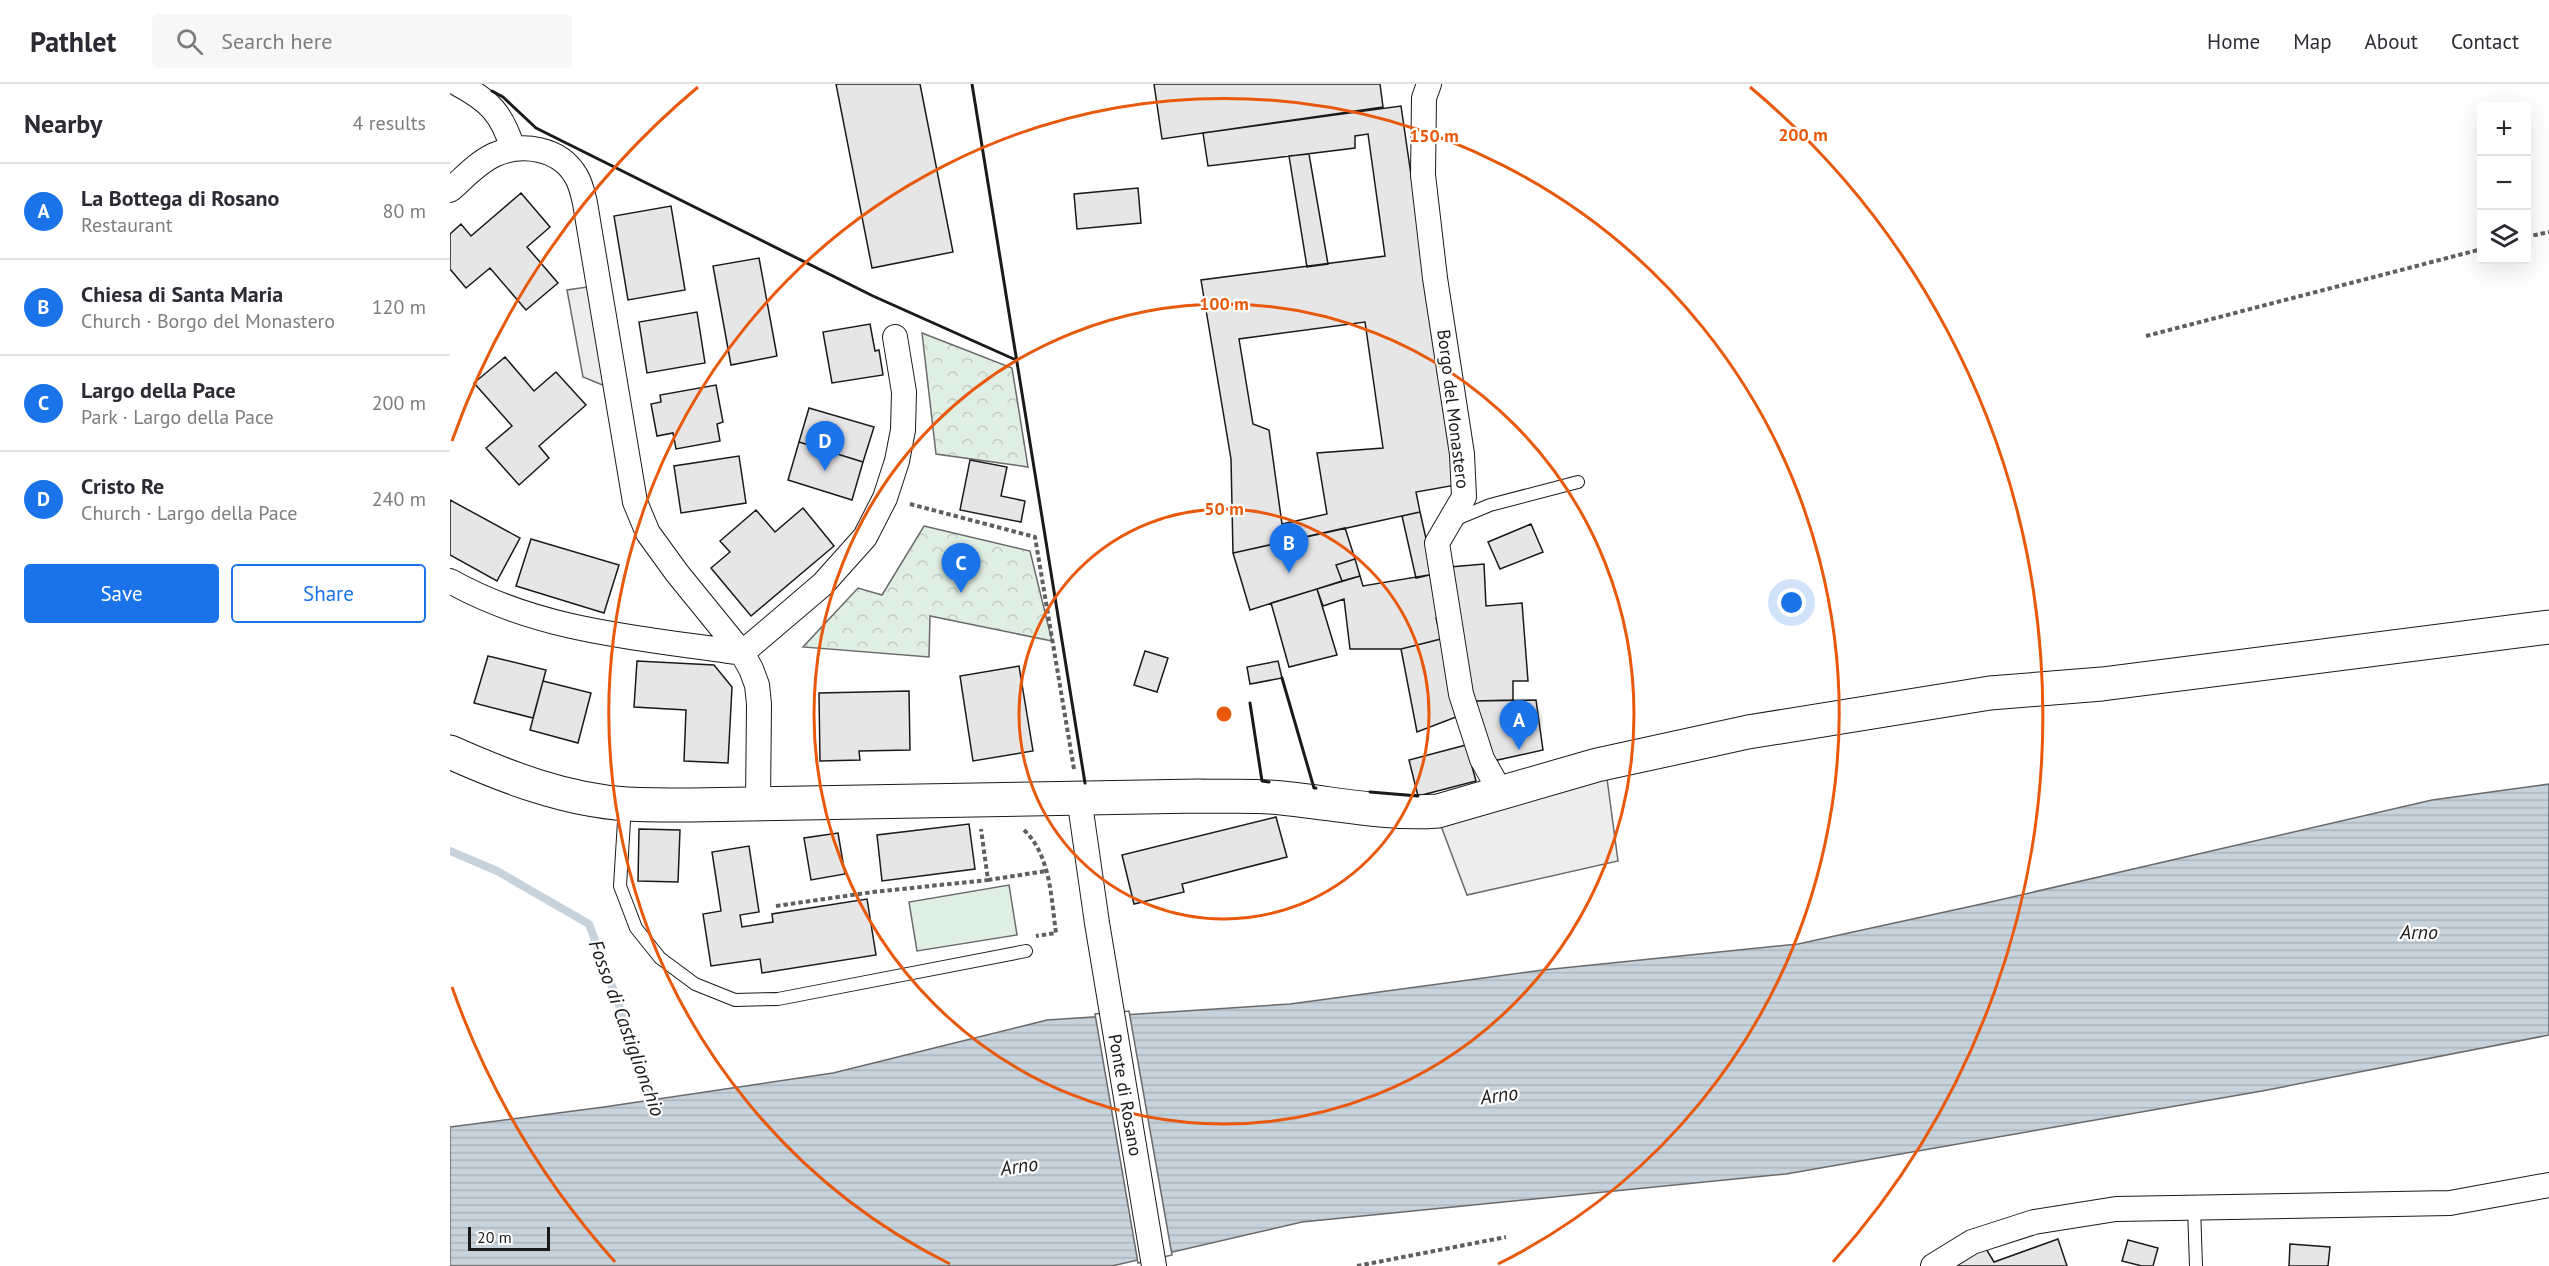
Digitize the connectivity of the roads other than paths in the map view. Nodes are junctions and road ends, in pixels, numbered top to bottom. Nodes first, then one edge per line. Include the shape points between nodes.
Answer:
1 (458, 84) edge
2 (1429, 84) edge
3 (513, 149) junction
4 (450, 190) edge
5 (895, 337) dead end
6 (1578, 482) dead end
7 (1450, 522) junction
8 (450, 581) edge
9 (2549, 627) edge
10 (742, 653) junction
11 (450, 752) edge
12 (1500, 791) junction
13 (1079, 797) junction
14 (758, 803) junction
15 (625, 804) junction
16 (1026, 951) dead end
17 (2549, 1185) edge
18 (2194, 1207) junction
19 (1154, 1266) edge
20 (1933, 1266) edge
21 (2196, 1266) edge

1 - 3 street via 491,106 507,130
2 - 7 street, Borgo del Monastero via 1424,98 1423,175 1464,486 1464,497
3 - 4 street via 485,161
3 - 10 street via 533,148 552,154 576,175 585,203 635,502 654,541
5 - 10 street via 904,392 903,430 885,498 865,537 830,576
6 - 7 lane via 1490,505
7 - 12 street, Borgo del Monastero via 1437,543 1456,672 1482,759
8 - 10 street via 482,599 591,632
9 - 12 main road via 2102,684 1966,697 1748,732
10 - 14 street via 757,685
11 - 15 main road via 497,773 565,795
12 - 13 main road via 1424,812 1279,797
13 - 14 main road
13 - 19 street, Ponte di Rosano
14 - 15 main road
15 - 16 lane via 620,886 636,928 660,958 695,984 735,1000 778,999
17 - 18 street via 2450,1203
18 - 20 street via 2116,1209 2034,1222 1972,1242
18 - 21 lane

